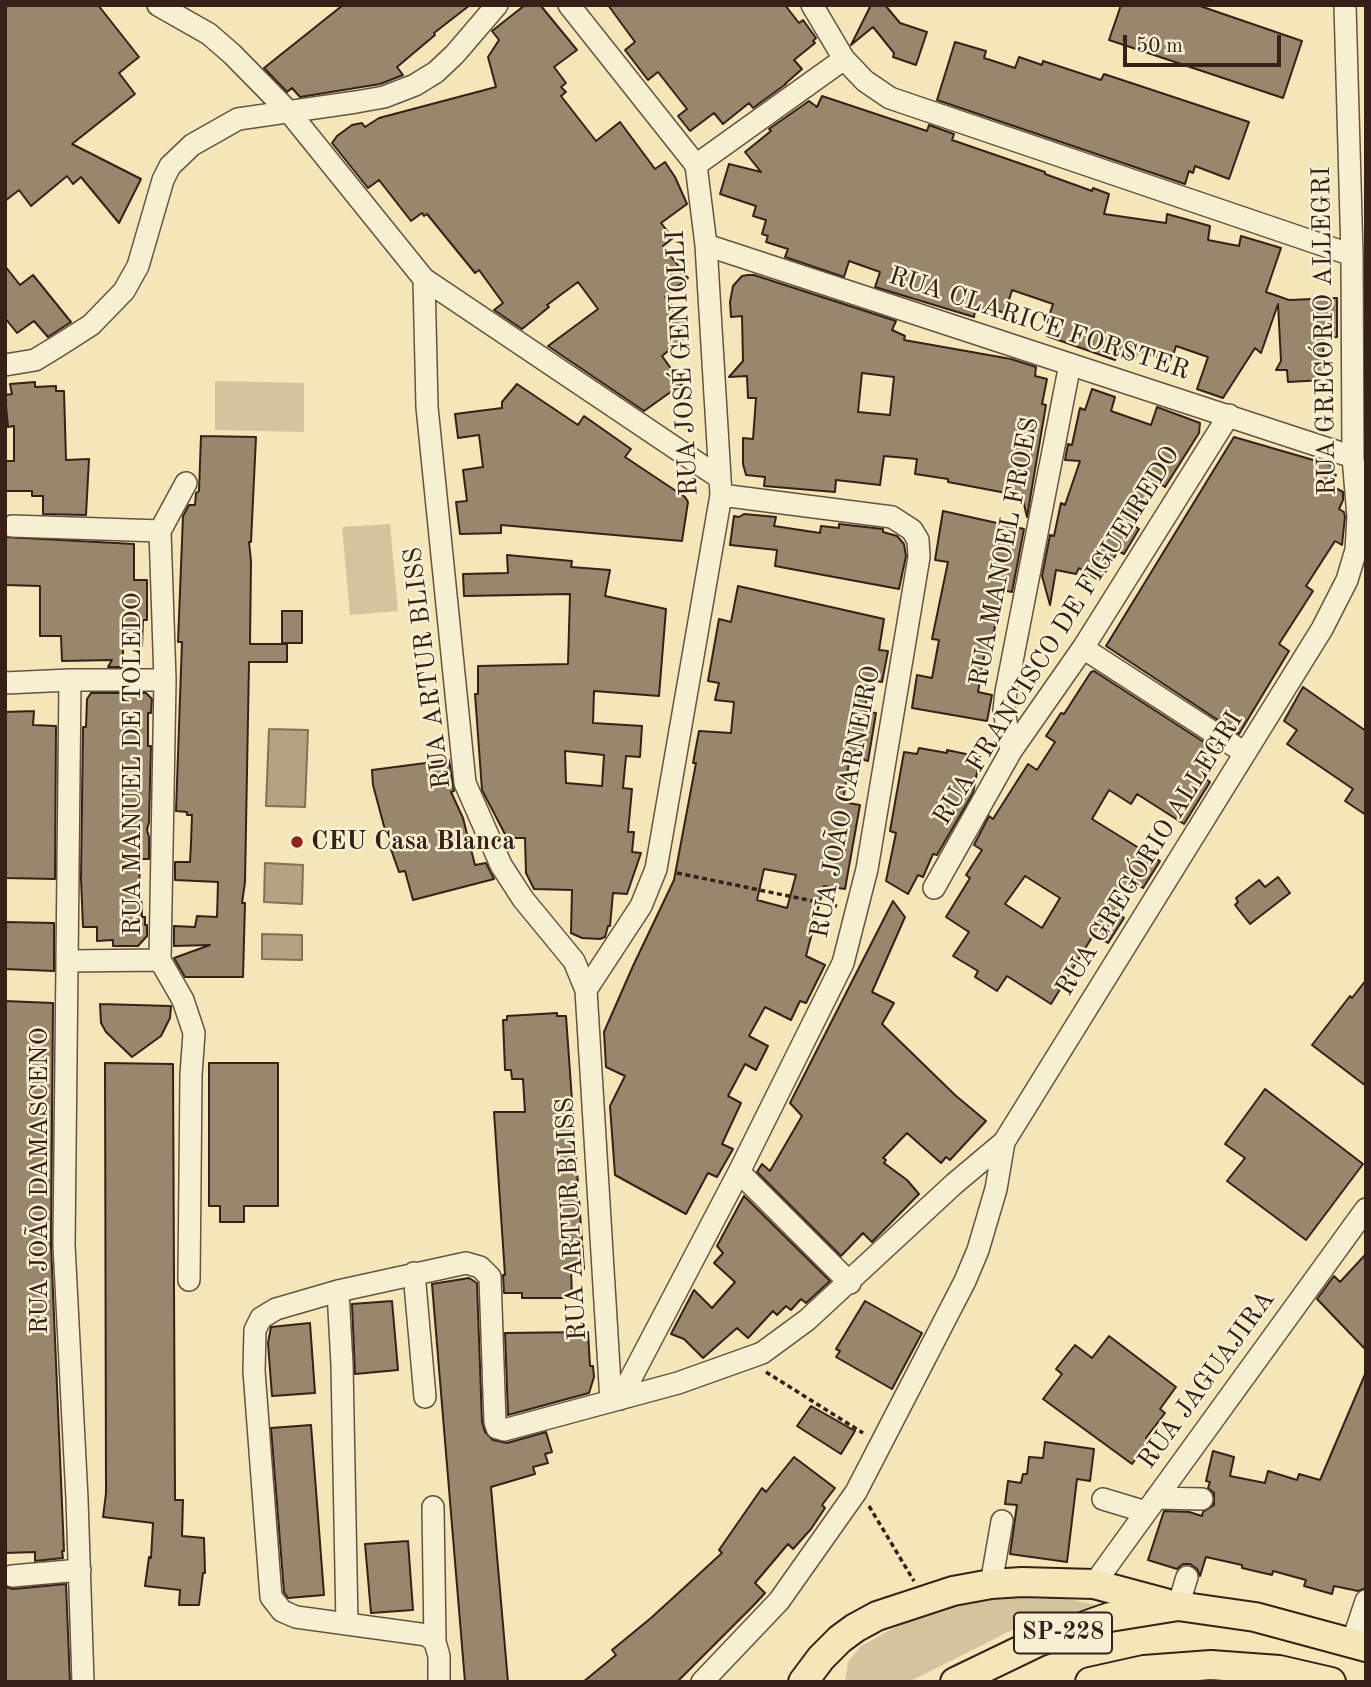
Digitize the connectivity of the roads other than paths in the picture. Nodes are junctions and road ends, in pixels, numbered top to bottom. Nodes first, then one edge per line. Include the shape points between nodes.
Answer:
1 (158, 5) edge
2 (497, 5) edge
3 (569, 5) edge
4 (812, 5) edge
5 (1345, 5) edge
6 (844, 59) junction
7 (1357, 106) edge
8 (290, 113) junction
9 (1357, 137) edge
10 (696, 165) junction
11 (706, 245) junction
12 (1352, 255) junction
13 (424, 279) junction
14 (1070, 363) junction
15 (5, 365) edge
16 (1229, 415) junction
17 (1353, 457) junction
18 (186, 483) dead end
19 (721, 486) junction
20 (1361, 513) edge
21 (12, 526) dead end
22 (160, 531) junction
23 (1083, 648) junction
24 (70, 680) junction
25 (165, 680) junction
26 (5, 683) edge
27 (1012, 751) junction
28 (1245, 753) junction
29 (934, 888) dead end
30 (160, 960) junction
31 (68, 961) junction
32 (586, 990) junction
33 (1004, 1142) junction
34 (739, 1172) junction
35 (1366, 1209) edge
36 (414, 1273) junction
37 (189, 1280) dead end
38 (850, 1283) junction
39 (338, 1291) junction
40 (425, 1397) dead end
41 (616, 1400) junction
42 (1103, 1499) dead end
43 (1202, 1499) dead end
44 (1151, 1505) junction
45 (433, 1507) dead end
46 (1002, 1521) dead end
47 (80, 1570) junction
48 (12, 1576) dead end
49 (1187, 1577) dead end
50 (991, 1584) junction
51 (1094, 1584) junction
52 (1366, 1601) edge
53 (1178, 1606) junction
54 (346, 1624) junction
55 (435, 1642) junction
56 (1359, 1645) edge
57 (822, 1670) edge
58 (1214, 1673) edge
59 (1122, 1678) edge
60 (1319, 1681) edge
61 (83, 1682) edge
62 (439, 1682) edge
63 (702, 1682) edge
64 (803, 1682) edge
65 (955, 1682) edge
66 (1090, 1682) edge

1 - 8 street via 209,34
2 - 8 street via 455,54 415,85 384,97
3 - 10 street
4 - 6 street
5 - 7 street, RUA GREGÓRIO ALLEGRI
6 - 10 street
6 - 12 street via 890,98
7 - 9 street, RUA GREGÓRIO ALLEGRI
8 - 13 street
8 - 15 street via 238,119 192,145 170,166 163,180 138,266 124,291 91,325 58,346 35,360
9 - 12 street, RUA GREGÓRIO ALLEGRI
10 - 11 street, RUA JOSÉ GENIOLLI
11 - 14 street, RUA CLARICE FORSTER
11 - 19 street, RUA JOSÉ GENIOLLI
12 - 17 street, RUA GREGÓRIO ALLEGRI
13 - 19 street
13 - 32 street, RUA ARTUR BLISS via 427,407 465,783 501,865 575,961
14 - 16 street, RUA CLARICE FORSTER
14 - 27 street, RUA MANOEL FROES via 1006,692 1004,710
16 - 17 street, RUA CLARICE FORSTER
16 - 23 street, RUA FRANCISCO DE FIGUEIREDO
17 - 20 street, RUA GREGÓRIO ALLEGRI
18 - 22 street
19 - 32 street, RUA JOSÉ GENIOLLI via 656,869 641,906
19 - 34 street, RUA JOÃO CARNEIRO via 892,517 912,530 918,540 917,570 867,869 843,963
20 - 28 street, RUA GREGÓRIO ALLEGRI via 1347,580
21 - 22 street
22 - 25 street, RUA MANUEL DE TOLEDO
23 - 27 street, RUA FRANCISCO DE FIGUEIREDO
23 - 28 street
24 - 25 street
24 - 26 street
24 - 31 street, RUA JOÃO DAMASCENO
25 - 30 street, RUA MANUEL DE TOLEDO
27 - 29 street, RUA FRANCISCO DE FIGUEIREDO
28 - 33 street, RUA GREGÓRIO ALLEGRI
30 - 31 street, RUA MANUEL DE TOLEDO
30 - 37 street via 188,1009 194,1032
31 - 47 street, RUA JOÃO DAMASCENO via 64,1245
32 - 41 street, RUA ARTUR BLISS
33 - 38 street, RUA GREGÓRIO ALLEGRI
33 - 63 street via 996,1189 965,1282 856,1492 779,1601
34 - 38 street
34 - 41 street, RUA JOÃO CARNEIRO
35 - 44 street, RUA JAGUAJIRA
36 - 39 street
36 - 40 street
36 - 41 street, RUA GREGÓRIO ALLEGRI via 466,1263 480,1266 490,1277 497,1428 504,1430
38 - 41 street, RUA GREGÓRIO ALLEGRI via 762,1353
39 - 54 street
39 - 54 street via 276,1309 261,1318 255,1329 254,1371 271,1597 282,1611
42 - 44 street
43 - 44 street
44 - 51 street, RUA JAGUAJIRA
45 - 55 street
46 - 50 street
47 - 48 street
47 - 61 street, RUA JOÃO DAMASCENO
49 - 53 street
50 - 51 main road
50 - 57 main road via 877,1616 840,1639
51 - 53 main road
52 - 56 street
53 - 56 main road, SP-228 via 1255,1617
53 - 65 main road, SP-228 via 1110,1616 1038,1642
54 - 55 street via 427,1635
55 - 62 street
57 - 64 main road
58 - 59 main road, SP-228 via 1144,1670
58 - 60 main road, SP-228 via 1279,1670
59 - 66 main road, SP-228

